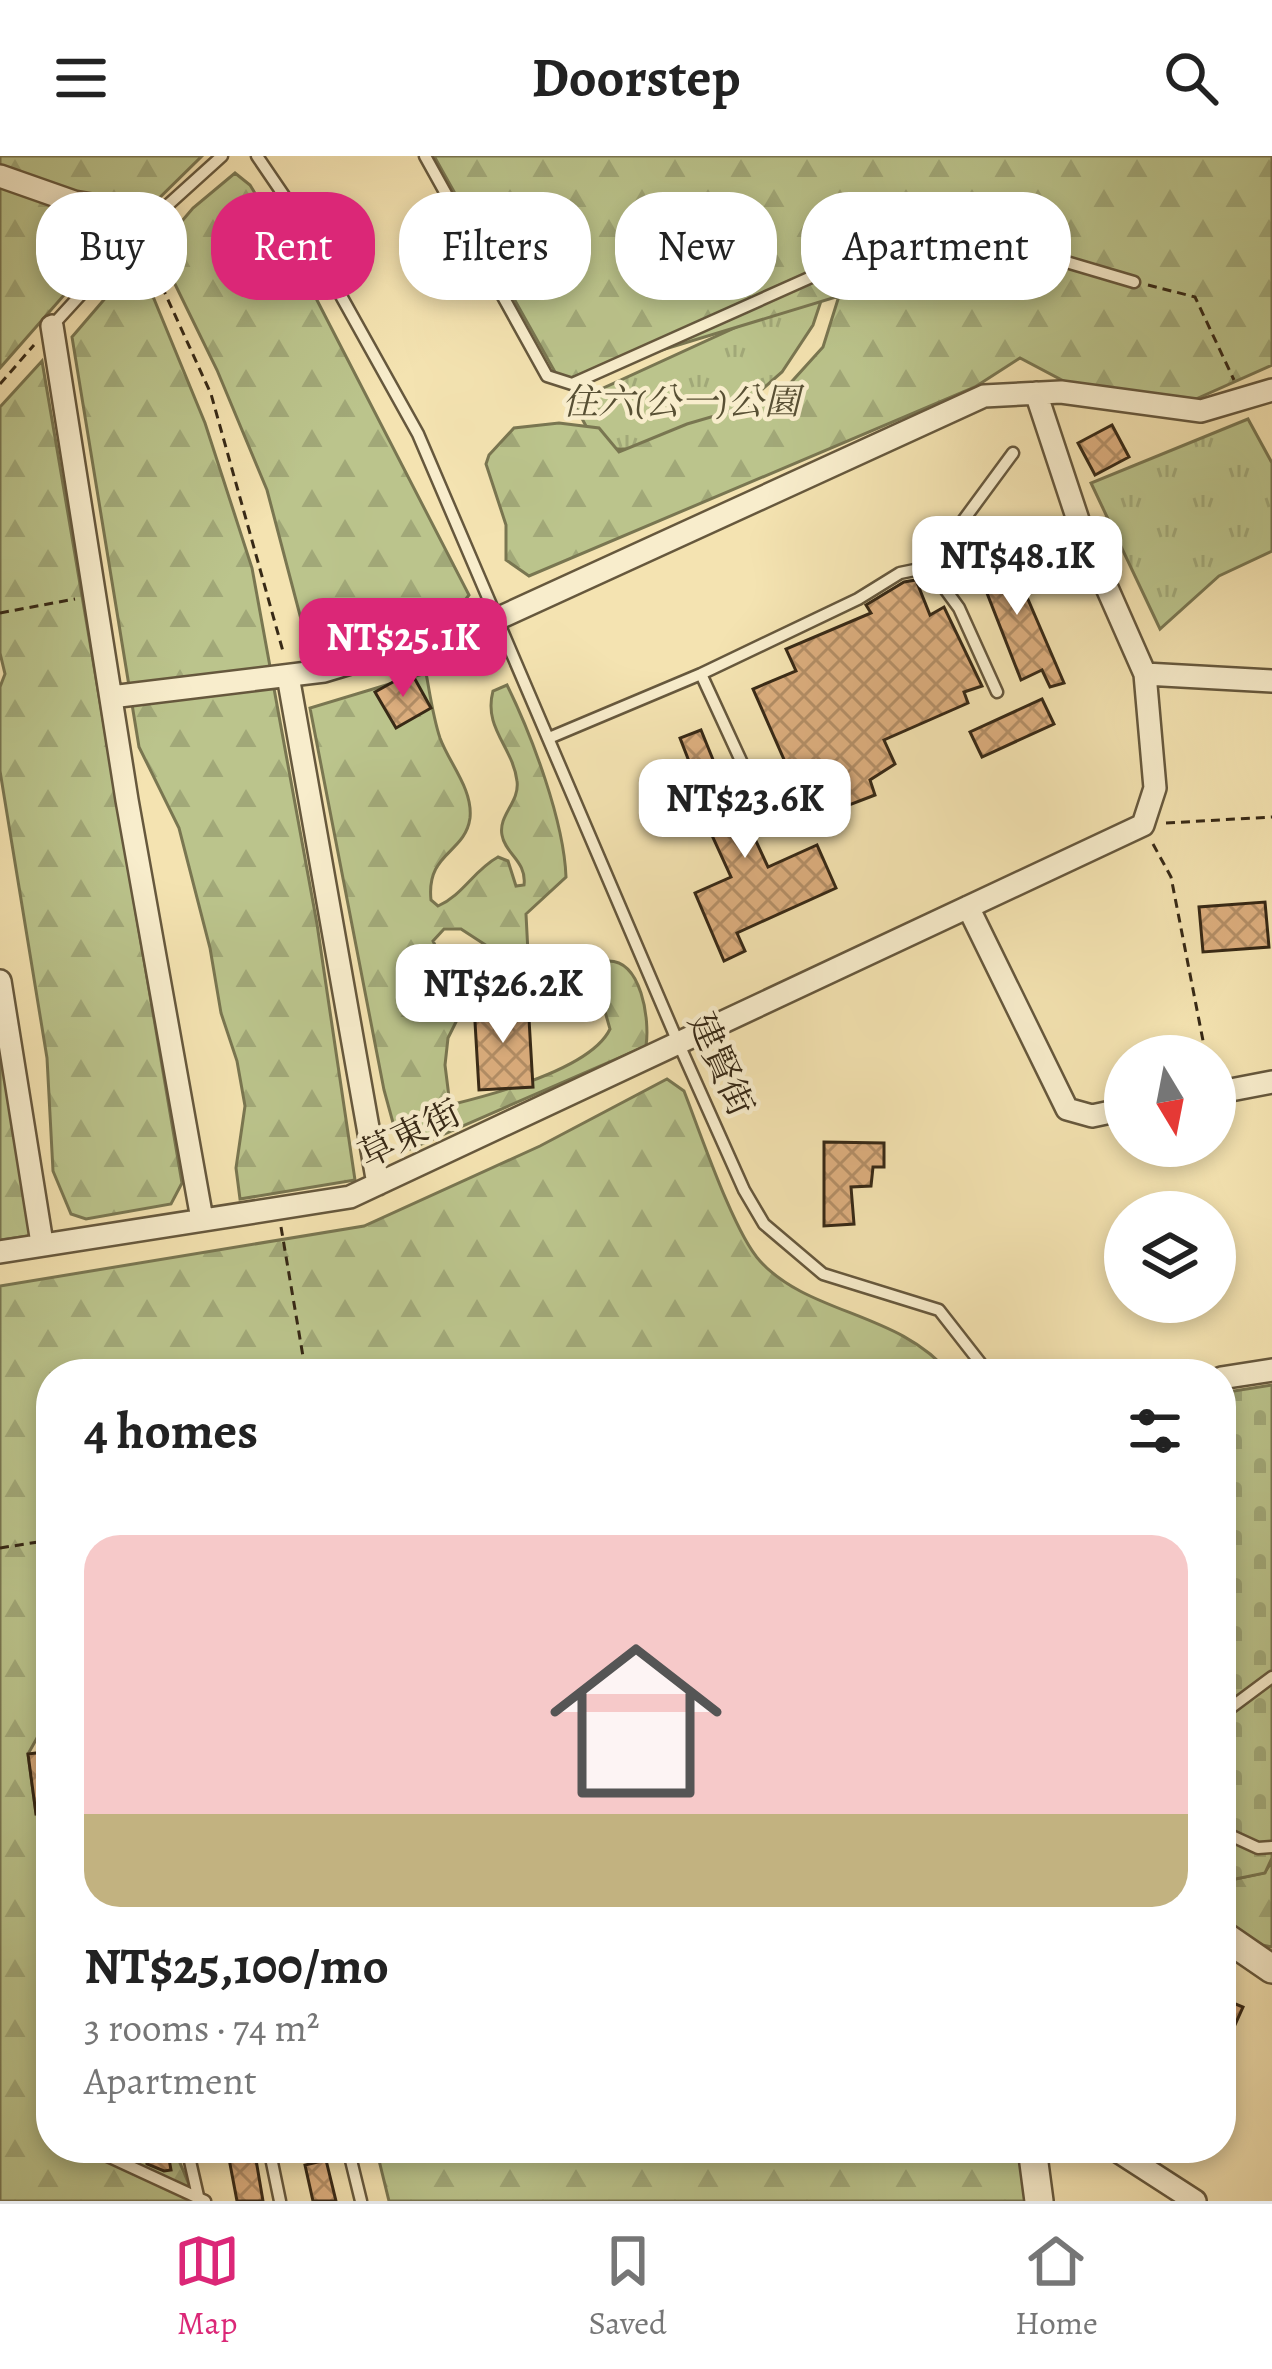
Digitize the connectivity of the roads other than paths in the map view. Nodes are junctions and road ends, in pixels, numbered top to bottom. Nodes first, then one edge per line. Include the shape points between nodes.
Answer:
1 (222, 156) edge
2 (257, 156) edge
3 (425, 156) edge
4 (0, 176) edge
5 (46, 192) edge
6 (182, 192) edge
7 (1134, 282) road end
8 (76, 300) edge
9 (52, 326) joint
10 (1272, 390) edge
11 (1036, 393) junction
12 (1013, 453) dead end
13 (1034, 529) dead end
14 (929, 567) junction
15 (499, 618) junction
16 (701, 674) junction
17 (1144, 674) junction
18 (288, 676) junction
19 (1272, 681) edge
20 (998, 692) dead end
21 (111, 697) junction
22 (549, 738) junction
23 (771, 826) dead end
24 (968, 907) junction
25 (0, 981) edge
26 (677, 1040) junction
27 (1272, 1082) edge
28 (1236, 1089) edge
29 (1104, 1113) edge
30 (378, 1184) junction
31 (202, 1219) junction
32 (42, 1243) junction
33 (0, 1252) edge
34 (977, 1359) edge
35 (1272, 1370) edge
36 (1236, 1376) edge
37 (1272, 1678) edge
38 (1236, 1704) edge
39 (1236, 1839) edge
40 (1272, 1847) edge
41 (1236, 1944) edge
42 (1272, 1969) edge
43 (123, 2163) edge
44 (191, 2163) edge
45 (272, 2163) edge
46 (352, 2163) edge
47 (1034, 2163) edge
48 (1136, 2163) edge
49 (202, 2199) edge
50 (280, 2201) edge
51 (361, 2201) edge
52 (1039, 2201) edge
53 (1195, 2201) edge

1 - 6 lane
2 - 15 lane, 建賢街 via 418,434
3 - 7 lane via 548,376 572,384 912,232 1002,242
4 - 5 street
8 - 9 lane
9 - 21 street
10 - 11 street via 1201,411
11 - 15 street via 984,396
11 - 17 street via 1081,529
12 - 14 lane
13 - 14 lane via 1004,531
14 - 16 lane via 900,573
14 - 20 lane via 959,608
15 - 18 street
15 - 22 lane, 建賢街
16 - 22 lane
16 - 23 lane
17 - 19 street
17 - 24 street, 草東街 via 1155,788 1142,825
18 - 21 street
18 - 30 street
21 - 31 street
22 - 26 lane, 建賢街
24 - 26 street, 草東街
24 - 29 street via 1066,1108
25 - 32 street
26 - 30 street, 草東街
26 - 34 lane, 建賢街 via 764,1224 823,1274 939,1310
27 - 28 street
30 - 31 street, 草東街 via 350,1197
31 - 32 street, 草東街
32 - 33 street, 草東街
35 - 36 street
37 - 38 lane
39 - 40 lane
41 - 42 street
43 - 49 lane
44 - 49 lane
45 - 50 lane
46 - 51 lane
47 - 52 street
48 - 53 street

